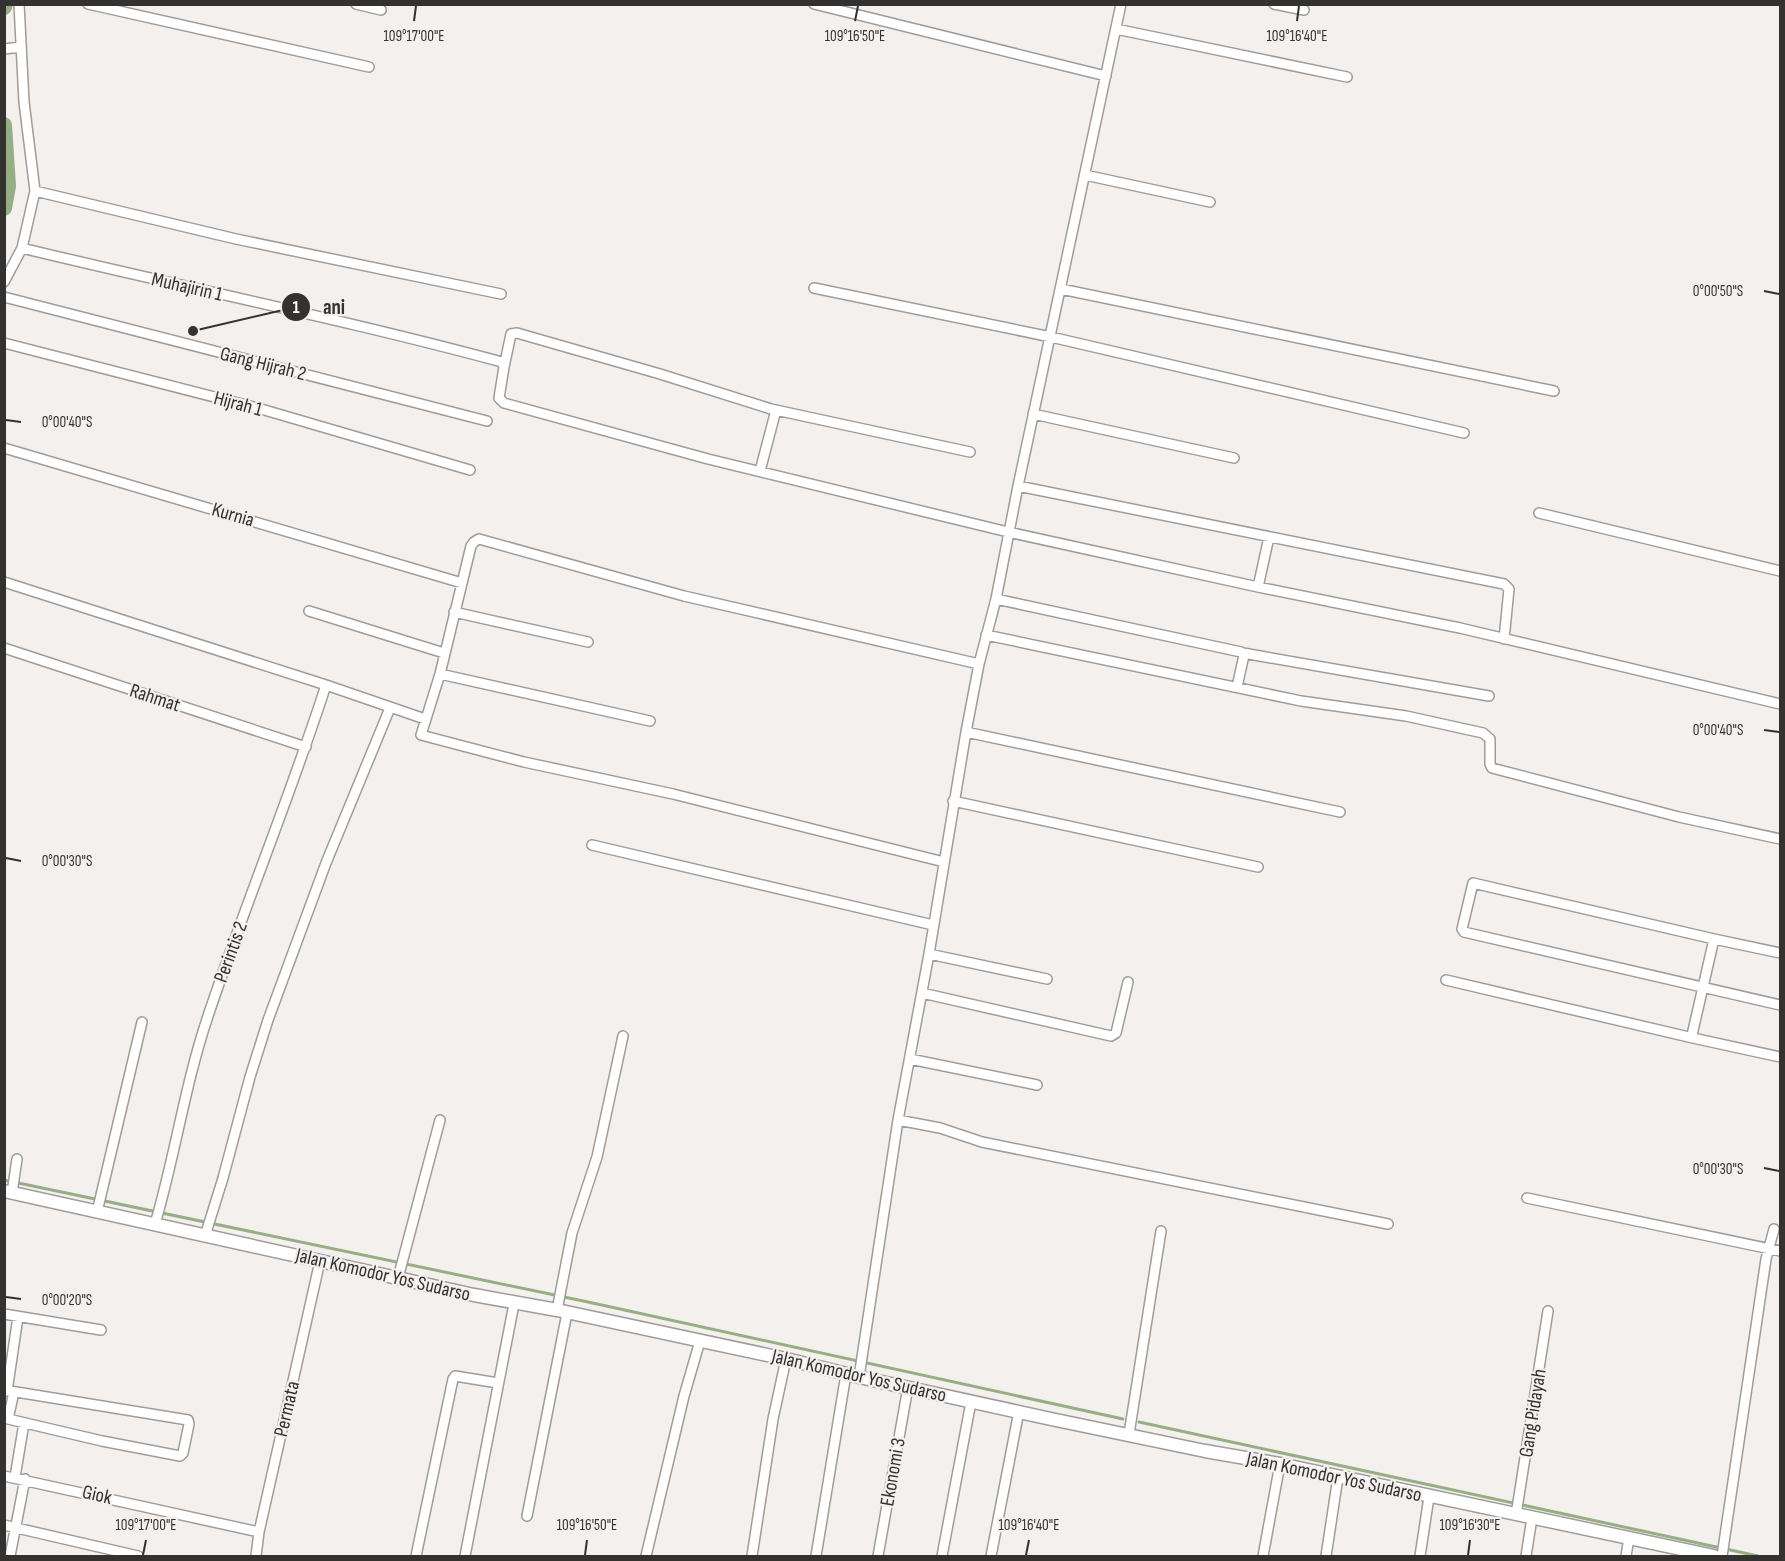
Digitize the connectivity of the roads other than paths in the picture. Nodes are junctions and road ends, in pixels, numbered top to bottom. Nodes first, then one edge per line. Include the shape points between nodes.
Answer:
1 (19, 4) edge
2 (88, 4) edge
3 (356, 4) edge
4 (814, 4) edge
5 (1121, 4) edge
6 (1274, 4) edge
7 (381, 10) dead end
8 (1304, 10) dead end
9 (1116, 29) junction
10 (13, 48) edge
11 (369, 67) dead end
12 (1106, 76) junction
13 (1347, 77) dead end
14 (1085, 175) junction
15 (35, 191) junction
16 (1210, 202) dead end
17 (22, 248) junction
18 (4, 282) edge
19 (814, 288) dead end
20 (1061, 289) junction
21 (501, 294) dead end
22 (4, 297) edge
23 (1051, 337) junction
24 (4, 343) edge
25 (504, 367) junction
26 (1554, 391) dead end
27 (776, 410) junction
28 (1033, 414) junction
29 (488, 421) dead end
30 (1464, 433) dead end
31 (4, 448) edge
32 (970, 452) dead end
33 (1234, 458) dead end
34 (471, 470) dead end
35 (760, 471) junction
36 (1018, 486) junction
37 (1539, 513) dead end
38 (1008, 532) junction
39 (1269, 537) junction
40 (1780, 570) edge
41 (4, 582) edge
42 (462, 583) junction
43 (1258, 587) junction
44 (996, 599) junction
45 (309, 611) dead end
46 (454, 612) junction
47 (986, 635) junction
48 (1504, 639) junction
49 (588, 642) dead end
50 (4, 648) edge
51 (444, 653) junction
52 (1243, 653) junction
53 (979, 664) junction
54 (440, 674) junction
55 (326, 685) junction
56 (1237, 687) junction
57 (1489, 696) dead end
58 (1780, 704) edge
59 (390, 708) junction
60 (425, 720) junction
61 (651, 721) dead end
62 (966, 732) junction
63 (306, 747) junction
64 (953, 801) junction
65 (1340, 812) dead end
66 (1780, 839) edge
67 (592, 845) dead end
68 (944, 862) junction
69 (1258, 867) dead end
70 (933, 925) junction
71 (1714, 939) junction
72 (1780, 953) edge
73 (929, 954) junction
74 (1047, 979) dead end
75 (1446, 980) dead end
76 (1128, 982) dead end
77 (1702, 987) junction
78 (922, 993) junction
79 (1780, 1005) edge
80 (142, 1022) dead end
81 (623, 1036) dead end
82 (1693, 1038) junction
83 (1780, 1058) edge
84 (910, 1059) junction
85 (1037, 1085) dead end
86 (440, 1120) dead end
87 (898, 1120) junction
88 (17, 1159) dead end
89 (10, 1191) edge
90 (1527, 1198) dead end
91 (97, 1208) junction
92 (156, 1220) junction
93 (1388, 1224) dead end
94 (1774, 1229) dead end
95 (206, 1231) junction
96 (1161, 1231) dead end
97 (1769, 1249) junction
98 (1780, 1251) edge
99 (320, 1261) junction
100 (399, 1274) junction
101 (514, 1304) junction
102 (561, 1308) junction
103 (1548, 1311) dead end
104 (4, 1314) edge
105 (18, 1317) junction
106 (100, 1330) dead end
107 (700, 1341) junction
108 (786, 1359) junction
109 (860, 1373) junction
110 (846, 1374) junction
111 (498, 1383) junction
112 (908, 1387) junction
113 (8, 1391) edge
114 (971, 1402) junction
115 (1019, 1411) junction
116 (6, 1418) edge
117 (24, 1423) junction
118 (1129, 1434) junction
119 (1280, 1464) junction
120 (4, 1476) edge
121 (1338, 1477) junction
122 (20, 1478) junction
123 (1429, 1497) junction
124 (1517, 1512) junction
125 (527, 1516) dead end
126 (1532, 1518) junction
127 (4, 1525) edge
128 (15, 1527) junction
129 (260, 1532) junction
130 (1629, 1538) junction
131 (1673, 1552) edge
132 (1719, 1556) edge
133 (10, 1557) edge
134 (138, 1557) edge
135 (256, 1557) edge
136 (416, 1557) edge
137 (465, 1557) edge
138 (646, 1557) edge
139 (752, 1557) edge
140 (816, 1557) edge
141 (878, 1557) edge
142 (942, 1557) edge
143 (992, 1557) edge
144 (1263, 1557) edge
145 (1326, 1557) edge
146 (1420, 1557) edge
147 (1526, 1557) edge
148 (1626, 1557) edge

1 - 10 street
2 - 11 street
3 - 7 street
4 - 12 street
5 - 9 street
6 - 8 street
9 - 12 street
9 - 13 street
10 - 15 street
12 - 14 street
14 - 16 street
14 - 20 street
15 - 17 street
15 - 21 street via 236,239
17 - 18 street
17 - 25 street, Muhajirin 1 via 493,359
19 - 23 street
20 - 23 street
20 - 26 street
22 - 29 street, Gang Hijrah 2
23 - 28 street
23 - 30 street
24 - 34 street, Hijrah 1 via 261,409
25 - 27 street via 511,334 517,333
25 - 35 street via 499,398 504,403
27 - 32 street
27 - 35 street
28 - 33 street
28 - 36 street
31 - 42 street, Kurnia
35 - 38 street
36 - 38 street
36 - 39 street
37 - 40 street
38 - 43 street
38 - 44 street
39 - 43 street
39 - 48 street via 1504,584 1509,589
41 - 55 street
42 - 46 street
42 - 53 street via 471,546 479,539 684,596
43 - 48 street
44 - 47 street
44 - 52 street
45 - 51 street
46 - 49 street
46 - 51 street
47 - 53 street
47 - 56 street
48 - 58 street
50 - 63 street, Rahmat
51 - 54 street
52 - 56 street
52 - 57 street
53 - 62 street
54 - 60 street
54 - 61 street
55 - 59 street
55 - 63 street, Perintis 2
56 - 66 street via 1483,733 1490,739 1492,768
59 - 60 street
59 - 95 street via 322,873 268,1020
60 - 68 street via 422,735
62 - 64 street
62 - 65 street
63 - 92 street, Perintis 2 via 208,1016
64 - 68 street
64 - 69 street
67 - 70 street
68 - 70 street
70 - 73 street
71 - 72 street
71 - 77 street
71 - 77 street via 1475,883 1462,929 1465,933
73 - 74 street
73 - 78 street
75 - 82 street
76 - 78 street via 1116,1033 1111,1036
77 - 79 street
77 - 82 street
78 - 84 street
80 - 91 street
81 - 102 street via 597,1157 572,1233
82 - 83 street
84 - 85 street
84 - 87 street
86 - 100 street
87 - 93 street via 982,1142
87 - 109 street
88 - 89 street
89 - 91 street, Jalan Komodor Yos Sudarso
90 - 97 street
91 - 92 street, Jalan Komodor Yos Sudarso
92 - 95 street, Jalan Komodor Yos Sudarso
94 - 97 street
95 - 99 street, Jalan Komodor Yos Sudarso
96 - 118 street
97 - 98 street
97 - 132 street
99 - 100 street, Jalan Komodor Yos Sudarso
99 - 129 street, Permata
100 - 101 street, Jalan Komodor Yos Sudarso
101 - 102 street, Jalan Komodor Yos Sudarso
101 - 111 street
102 - 107 street, Jalan Komodor Yos Sudarso
102 - 125 street
103 - 124 street, Gang Pidayah
104 - 105 street
105 - 106 street
105 - 113 street
107 - 108 street, Jalan Komodor Yos Sudarso
107 - 138 street
108 - 110 street, Jalan Komodor Yos Sudarso
108 - 139 street
109 - 110 street, Jalan Komodor Yos Sudarso
109 - 112 street, Jalan Komodor Yos Sudarso
110 - 140 street
111 - 136 street via 453,1378
111 - 137 street
112 - 114 street, Jalan Komodor Yos Sudarso
112 - 141 street, Ekonomi 3
113 - 116 street
113 - 117 street via 188,1420 189,1424 180,1456
114 - 115 street, Jalan Komodor Yos Sudarso
114 - 142 street
115 - 118 street, Jalan Komodor Yos Sudarso
115 - 143 street
116 - 117 street
117 - 122 street
118 - 119 street, Jalan Komodor Yos Sudarso
119 - 121 street, Jalan Komodor Yos Sudarso
119 - 144 street
120 - 122 street, Giok
121 - 123 street, Jalan Komodor Yos Sudarso
121 - 145 street
122 - 128 street
122 - 129 street, Giok
123 - 124 street, Jalan Komodor Yos Sudarso
123 - 146 street
124 - 126 street, Jalan Komodor Yos Sudarso
126 - 130 street, Jalan Komodor Yos Sudarso
126 - 147 street
127 - 128 street
128 - 133 street
128 - 134 street
129 - 135 street, Permata
130 - 131 street, Jalan Komodor Yos Sudarso
130 - 148 street
131 - 132 street, Jalan Komodor Yos Sudarso

